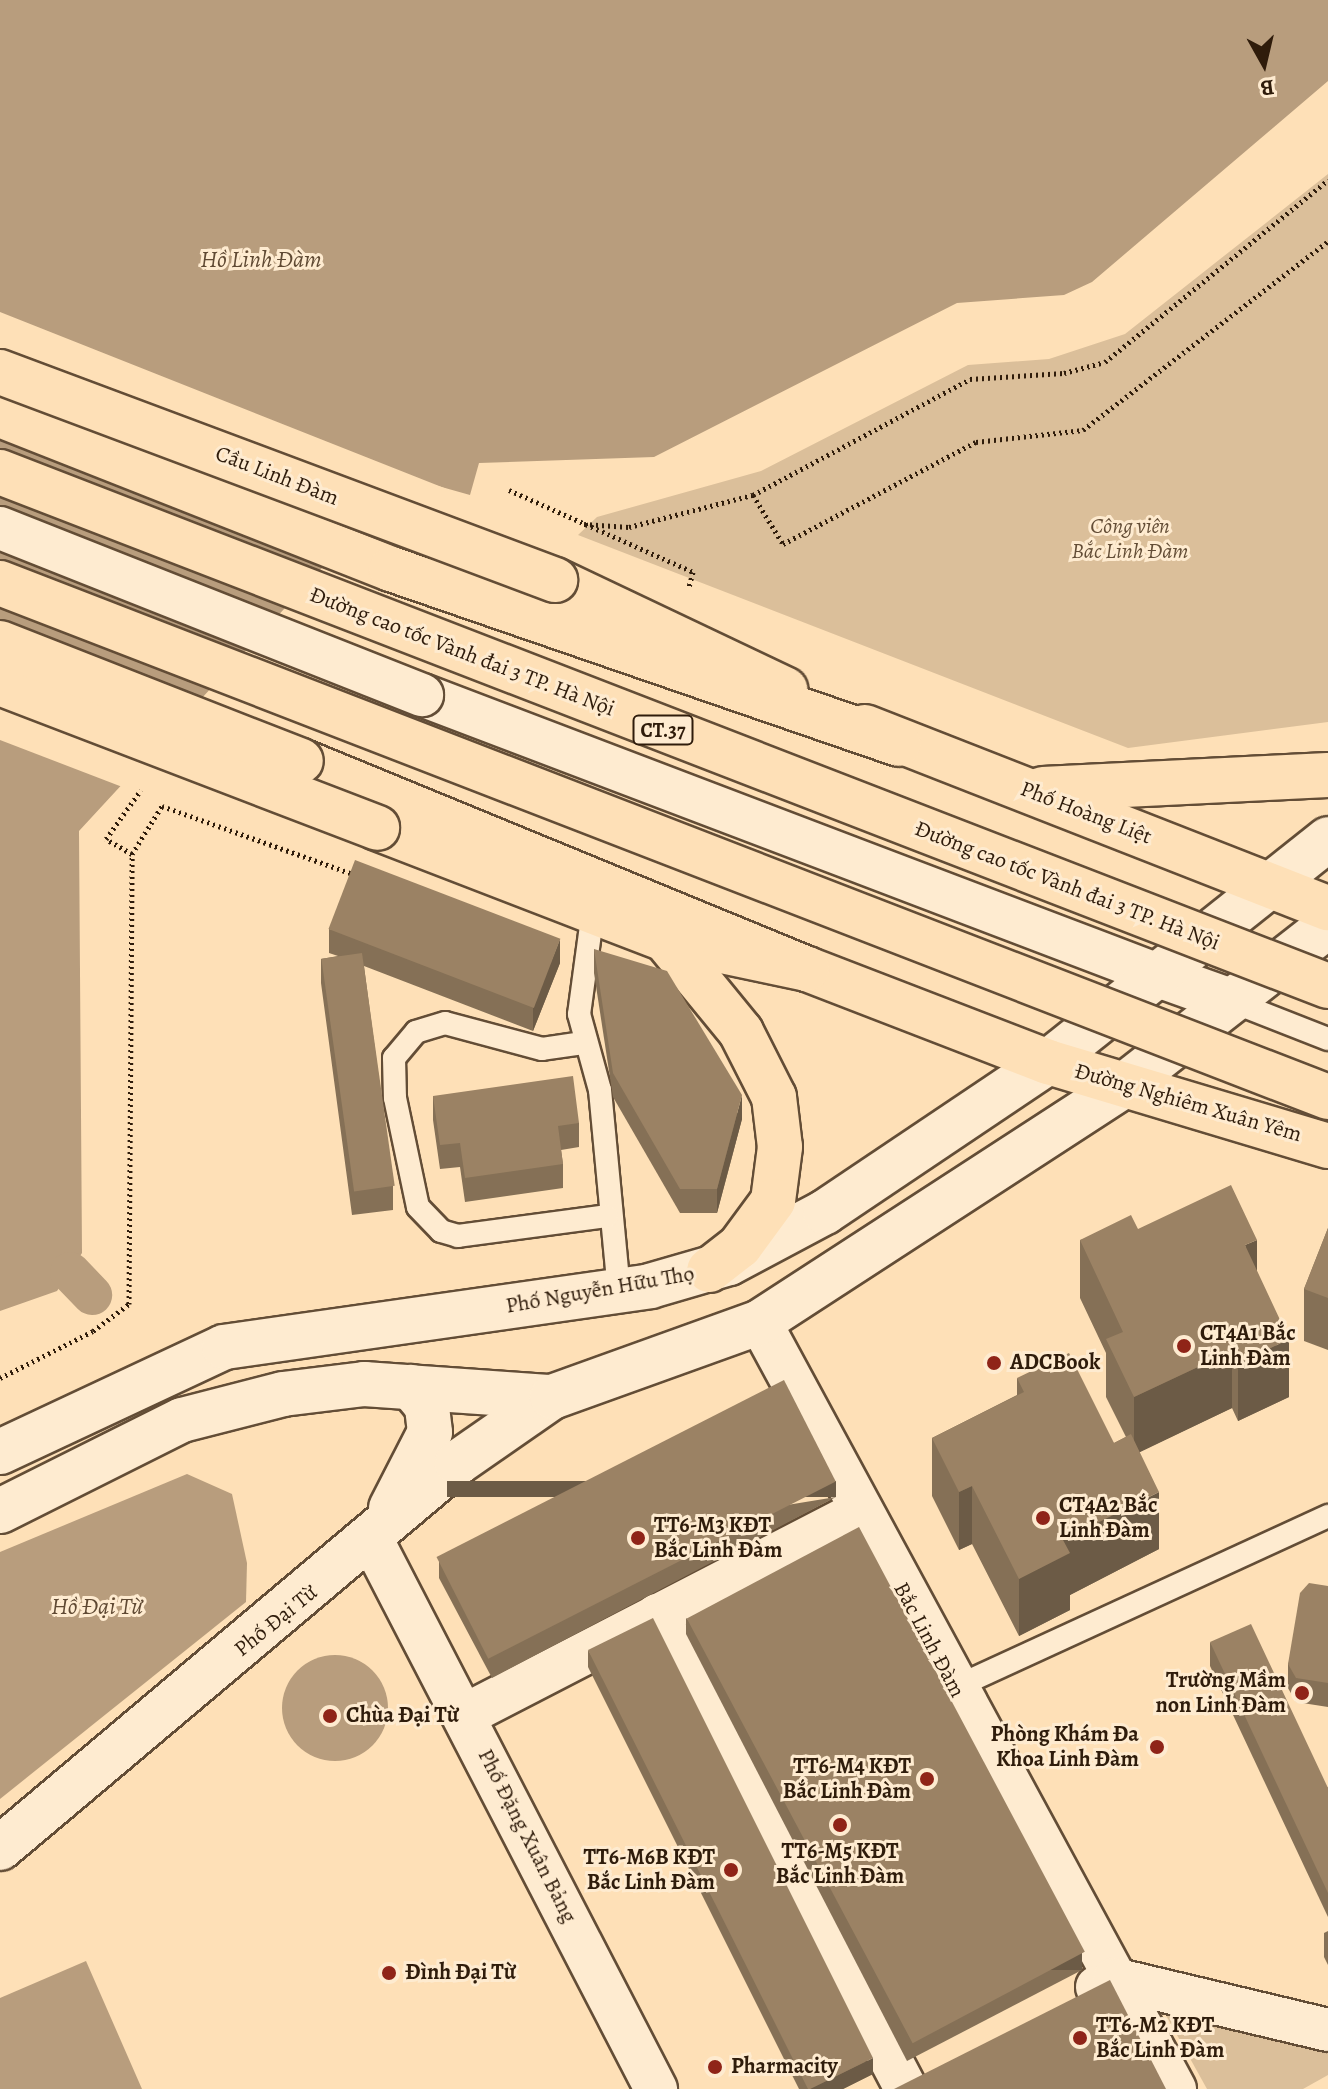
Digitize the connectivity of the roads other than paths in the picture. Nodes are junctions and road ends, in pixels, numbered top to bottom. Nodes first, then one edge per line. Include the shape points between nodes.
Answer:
1 (0, 372) edge
2 (0, 415) edge
3 (0, 472) edge
4 (0, 528) edge
5 (0, 583) edge
6 (0, 643) edge
7 (0, 683) edge
8 (899, 744) junction
9 (1328, 775) edge
10 (1027, 790) junction
11 (1328, 839) edge
12 (1272, 887) junction
13 (1328, 908) edge
14 (593, 911) junction
15 (1328, 926) edge
16 (665, 939) junction
17 (807, 969) junction
18 (1158, 975) junction
19 (1328, 986) edge
20 (1231, 1001) junction
21 (1328, 1039) edge
22 (583, 1043) junction
23 (1048, 1062) junction
24 (1123, 1086) junction
25 (1328, 1097) edge
26 (1328, 1146) edge
27 (607, 1216) junction
28 (709, 1270) junction
29 (619, 1290) junction
30 (760, 1322) junction
31 (411, 1387) junction
32 (552, 1397) junction
33 (0, 1452) edge
34 (0, 1511) edge
35 (861, 1511) junction
36 (1328, 1516) edge
37 (373, 1542) junction
38 (657, 1615) junction
39 (954, 1688) junction
40 (465, 1715) junction
41 (0, 1848) edge
42 (1114, 1979) junction
43 (1058, 2007) edge
44 (1328, 2030) edge
45 (946, 2064) edge
46 (900, 2087) edge
47 (656, 2089) edge
48 (1175, 2089) edge

1 - 8 main road, Cầu Linh Đàm, bridge via 555,580
2 - 8 main road via 391,569
3 - 19 main road, Đường cao tốc Vành đai 3 TP. Hà Nội / CT.37, bridge
4 - 18 street, bridge
5 - 25 main road, bridge
6 - 17 main road, bridge
7 - 14 main road, bridge
8 - 10 main road, Phố Hoàng Liệt
9 - 10 main road
10 - 12 main road, Phố Hoàng Liệt
11 - 12 main road, Phố Nguyễn Hữu Thọ
12 - 13 main road
12 - 18 main road, Phố Nguyễn Hữu Thọ
14 - 16 main road
14 - 22 lane via 579,1014
15 - 20 main road
16 - 17 main road
16 - 28 main road via 741,1032 774,1097 780,1147 773,1201 740,1246
17 - 23 main road
18 - 20 main road
18 - 23 main road, Phố Nguyễn Hữu Thọ
20 - 21 lane
20 - 24 main road
22 - 27 lane via 600,1090 612,1192
22 - 27 lane via 542,1049 445,1023 416,1032 394,1058 395,1098 418,1207 441,1231 458,1236
23 - 24 main road, Đường Nghiêm Xuân Yêm
23 - 28 main road, Phố Nguyễn Hữu Thọ via 825,1212
24 - 26 main road, Đường Nghiêm Xuân Yêm
24 - 30 main road
27 - 29 lane
28 - 29 main road, Phố Nguyễn Hữu Thọ
29 - 33 main road, Phố Nguyễn Hữu Thọ via 224,1347
30 - 32 main road
30 - 35 street, Bắc Linh Đàm
31 - 32 main road
31 - 34 main road via 283,1394 182,1420
31 - 37 main road via 427,1406 430,1432
32 - 37 main road, Phố Đại Từ via 457,1463
35 - 38 street
35 - 39 street, Bắc Linh Đàm
36 - 39 lane
37 - 40 street, Phố Đặng Xuân Bảng
37 - 41 main road, Phố Đại Từ
38 - 40 street
38 - 46 street
39 - 42 street, Bắc Linh Đàm
40 - 47 street, Phố Đặng Xuân Bảng
42 - 43 street
42 - 44 street
42 - 48 street, Bắc Linh Đàm
45 - 46 street

